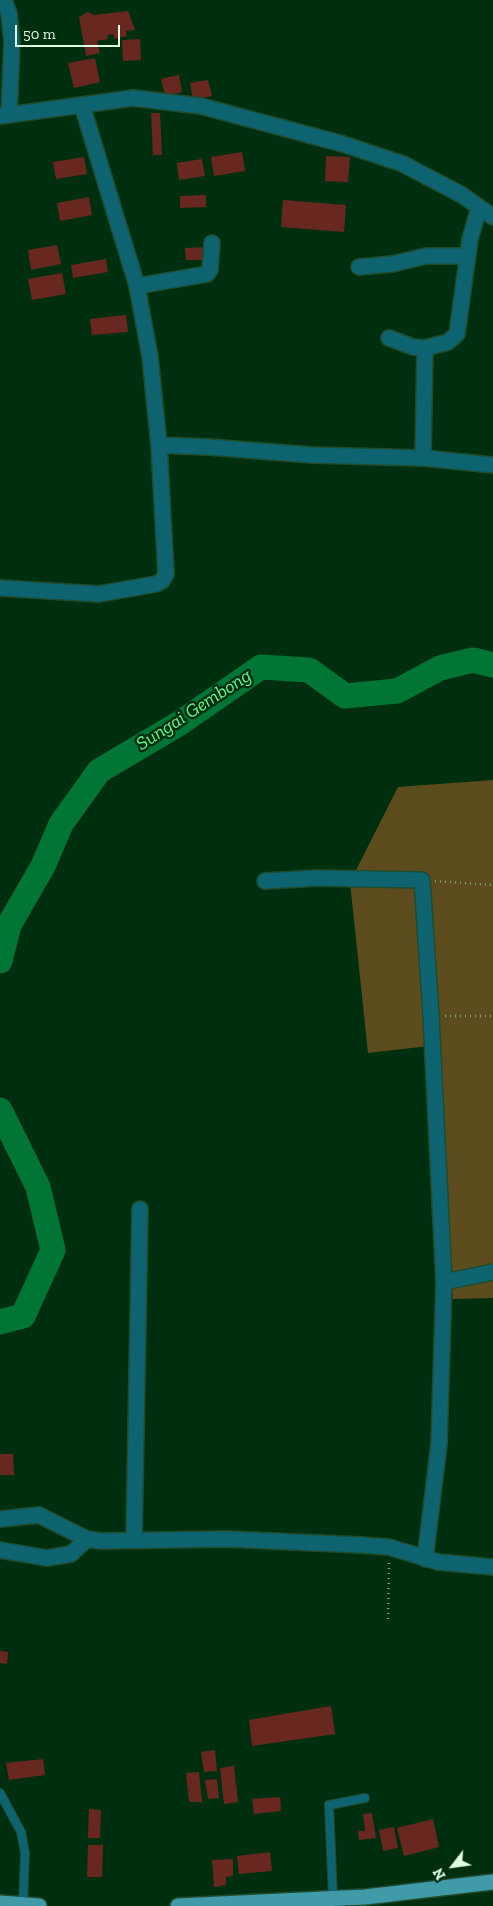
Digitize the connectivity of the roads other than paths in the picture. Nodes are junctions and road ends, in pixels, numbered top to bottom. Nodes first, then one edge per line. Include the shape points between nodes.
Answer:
1 (4, 0) edge
2 (82, 105) junction
3 (4, 115) edge
4 (479, 208) junction
5 (493, 217) edge
6 (212, 243) dead end
7 (468, 256) junction
8 (359, 268) dead end
9 (137, 286) junction
10 (390, 338) dead end
11 (426, 348) junction
12 (159, 445) junction
13 (423, 458) junction
14 (493, 465) edge
15 (0, 588) edge
16 (265, 881) dead end
17 (140, 1209) dead end
18 (493, 1272) edge
19 (444, 1282) junction
20 (0, 1519) edge
21 (87, 1538) junction
22 (134, 1540) junction
23 (0, 1550) edge
24 (425, 1559) junction
25 (493, 1567) edge
26 (0, 1793) edge
27 (365, 1798) dead end
28 (493, 1882) edge
29 (333, 1898) junction
30 (0, 1903) edge
31 (261, 1904) edge
32 (23, 1905) edge
33 (40, 1906) edge
34 (178, 1906) edge

1 - 3 street via 12,42
2 - 3 street
2 - 4 street via 133,98 201,106 343,144 403,164 462,195
2 - 9 street
4 - 5 street
4 - 7 street
6 - 9 street via 207,274
7 - 8 street via 426,256
7 - 11 street via 457,334 448,342
9 - 12 street via 150,357
10 - 11 street via 413,347
11 - 13 street
12 - 13 street
12 - 15 street via 166,549 166,574 162,582 100,594
13 - 14 street
16 - 19 street via 317,878 422,880
17 - 22 street
18 - 19 street
19 - 24 street via 438,1460
20 - 21 street via 39,1515
21 - 22 street
21 - 23 street via 71,1554 47,1558
22 - 24 street via 226,1539 389,1547
24 - 25 street
26 - 32 lane via 20,1832 25,1853
27 - 29 lane via 329,1805
28 - 29 main road
29 - 31 main road
30 - 32 main road
31 - 34 main road
32 - 33 main road

